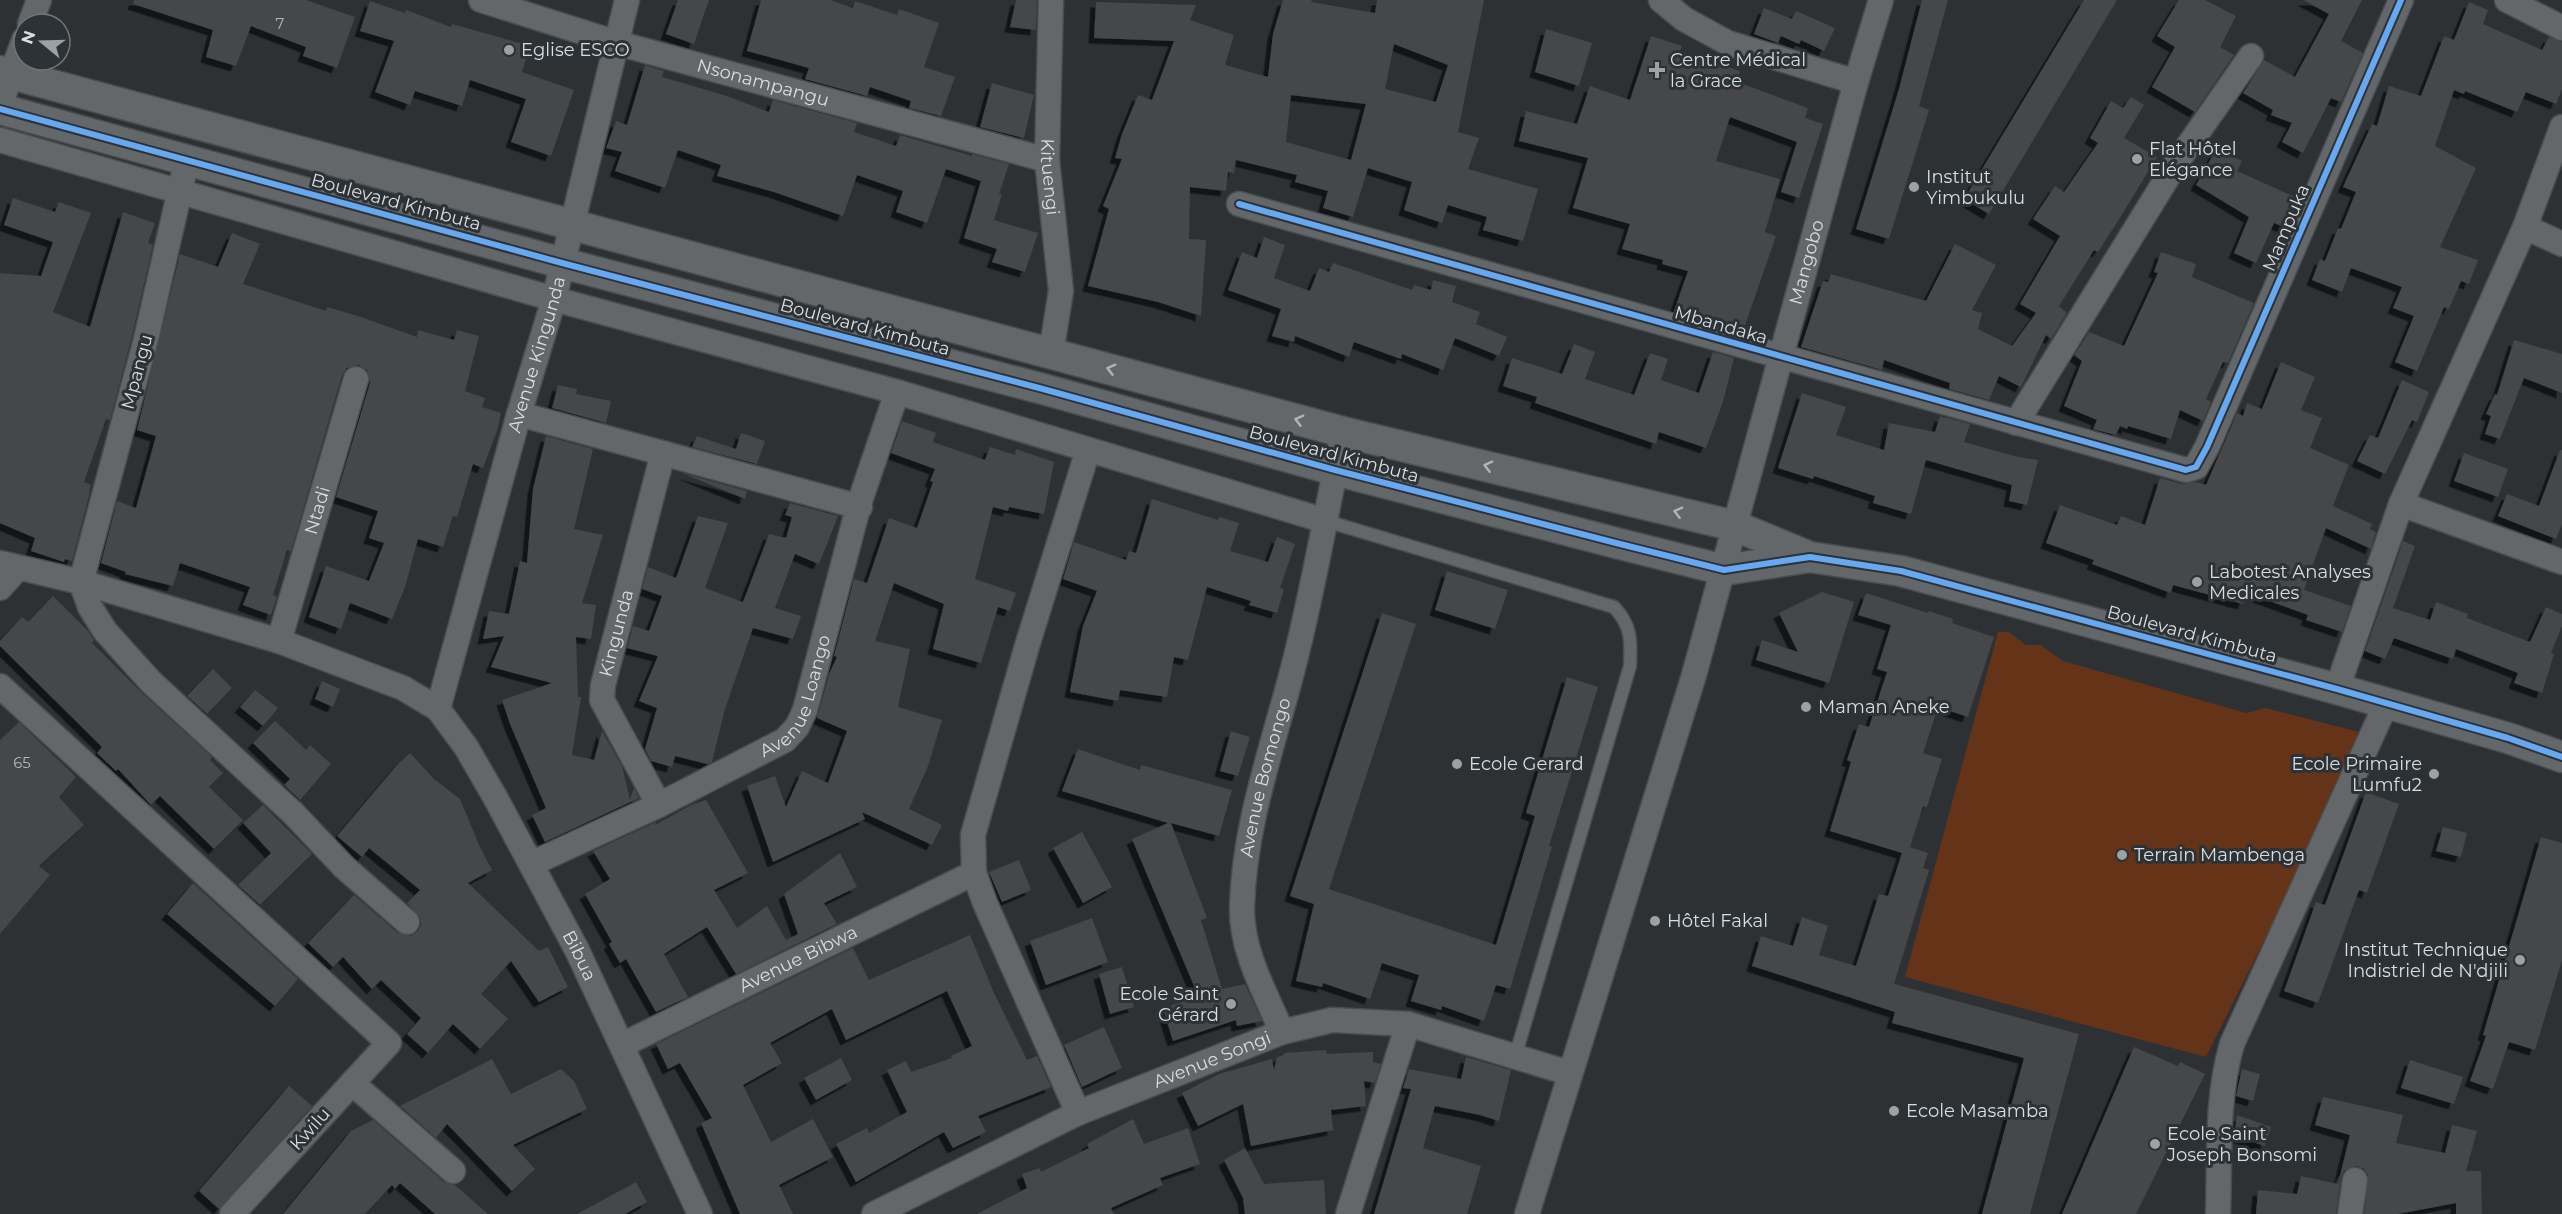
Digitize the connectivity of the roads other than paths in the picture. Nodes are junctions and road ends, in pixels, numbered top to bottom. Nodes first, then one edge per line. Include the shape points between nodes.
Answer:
1 (481, 0) edge
2 (627, 0) edge
3 (1051, 0) edge
4 (1661, 0) edge
5 (1881, 0) edge
6 (2401, 0) edge
7 (2506, 0) edge
8 (2562, 28) edge
9 (617, 44) junction
10 (2251, 56) dead end
11 (12, 69) edge
12 (1856, 82) junction
13 (3, 90) edge
14 (2562, 127) edge
15 (0, 140) edge
16 (187, 160) junction
17 (1047, 160) junction
18 (180, 191) junction
19 (1239, 204) dead end
20 (571, 223) junction
21 (2525, 227) junction
22 (2562, 244) edge
23 (562, 263) junction
24 (554, 299) junction
25 (1051, 353) junction
26 (1781, 358) junction
27 (356, 379) dead end
28 (897, 392) junction
29 (519, 414) junction
30 (2016, 423) junction
31 (1343, 432) junction
32 (1088, 450) junction
33 (663, 453) junction
34 (2196, 467) joint
35 (1335, 470) junction
36 (2401, 504) junction
37 (860, 507) junction
38 (1326, 521) junction
39 (1735, 526) junction
40 (1810, 557) junction
41 (2562, 562) edge
42 (9, 565) edge
43 (1724, 570) junction
44 (81, 582) junction
45 (0, 588) edge
46 (279, 641) junction
47 (0, 686) edge
48 (2337, 689) junction
49 (2386, 704) junction
50 (438, 709) junction
51 (2562, 757) edge
52 (659, 805) junction
53 (531, 864) junction
54 (974, 873) junction
55 (407, 922) dead end
56 (1408, 1024) junction
57 (1282, 1032) junction
58 (622, 1045) junction
59 (1515, 1057) junction
60 (1569, 1073) junction
61 (352, 1083) junction
62 (1078, 1113) junction
63 (453, 1171) dead end
64 (2355, 1180) dead end
65 (232, 1214) edge
66 (700, 1214) edge
67 (874, 1214) edge
68 (1348, 1214) edge
69 (1527, 1214) edge
70 (2218, 1214) edge
71 (2350, 1214) edge

1 - 9 street, Nsonampangu
2 - 9 street, Avenue Kingunda
3 - 17 street, Kituengi
4 - 12 street via 1684,20 1728,43
5 - 12 street, Mangobo
6 - 34 street, Mampuka
7 - 8 street
9 - 17 street, Nsonampangu
9 - 20 street, Avenue Kingunda
10 - 30 street via 2177,162
11 - 13 street
12 - 26 street, Mangobo
13 - 16 street, Boulevard Kimbuta
13 - 20 street, Boulevard Kimbuta
14 - 21 street
15 - 18 street
16 - 18 street, Mpangu
16 - 23 street, Boulevard Kimbuta
17 - 25 street, Kituengi via 1061,291
18 - 24 street
18 - 44 street, Mpangu via 146,339
19 - 26 street, Mbandaka
20 - 23 street, Avenue Kingunda
20 - 25 street, Boulevard Kimbuta
21 - 22 street
21 - 36 street
23 - 24 street, Avenue Kingunda
23 - 35 street, Boulevard Kimbuta
24 - 28 street
24 - 29 street, Avenue Kingunda
31 -> 25 street, Boulevard Kimbuta
26 - 30 street, Mbandaka
26 - 39 street, Mangobo
27 - 46 street, Ntadi
28 - 32 street
28 - 37 street, Avenue Loango
29 - 33 street
29 - 50 street, Avenue Kingunda
30 - 34 street, Mbandaka via 2186,470
31 - 35 street, Avenue Bomongo
39 -> 31 street, Boulevard Kimbuta
32 - 38 street
32 - 54 street via 973,835
33 - 37 street
33 - 52 street, Kingunda via 602,700
35 - 38 street, Avenue Bomongo
35 - 43 street, Boulevard Kimbuta
36 - 41 street
36 - 48 street
37 - 52 street, Avenue Loango via 805,710 797,727 785,740
38 - 57 street, Avenue Bomongo via 1293,670 1252,821 1242,908 1249,953
38 - 59 lane via 1614,607 1626,619 1630,666
39 - 40 street, Boulevard Kimbuta
39 - 43 street, Mangobo
40 - 43 street
40 - 48 street, Boulevard Kimbuta via 1901,571
42 - 44 street
42 - 45 street
43 - 60 street, Mangobo
44 - 46 street
44 - 55 street via 105,631 151,682
46 - 50 street via 403,688
47 - 61 street, Kwilu via 389,1043
48 - 49 street, Boulevard Kimbuta
49 - 51 street, Boulevard Kimbuta
49 - 70 street via 2232,1044 2224,1069
50 - 53 street, Bibua via 466,747
52 - 53 street, Avenue Loango
53 - 58 street, Bibua
54 - 58 street, Avenue Bibwa
54 - 62 street
56 - 57 street, Avenue Songi via 1332,1020
56 - 59 street, Avenue Songi
56 - 68 street
57 - 62 street, Avenue Songi
58 - 66 street, Bibua
59 - 60 street, Avenue Songi
60 - 69 street, Mangobo
61 - 63 street
61 - 65 street, Kwilu
62 - 67 street, Avenue Songi
64 - 71 street

